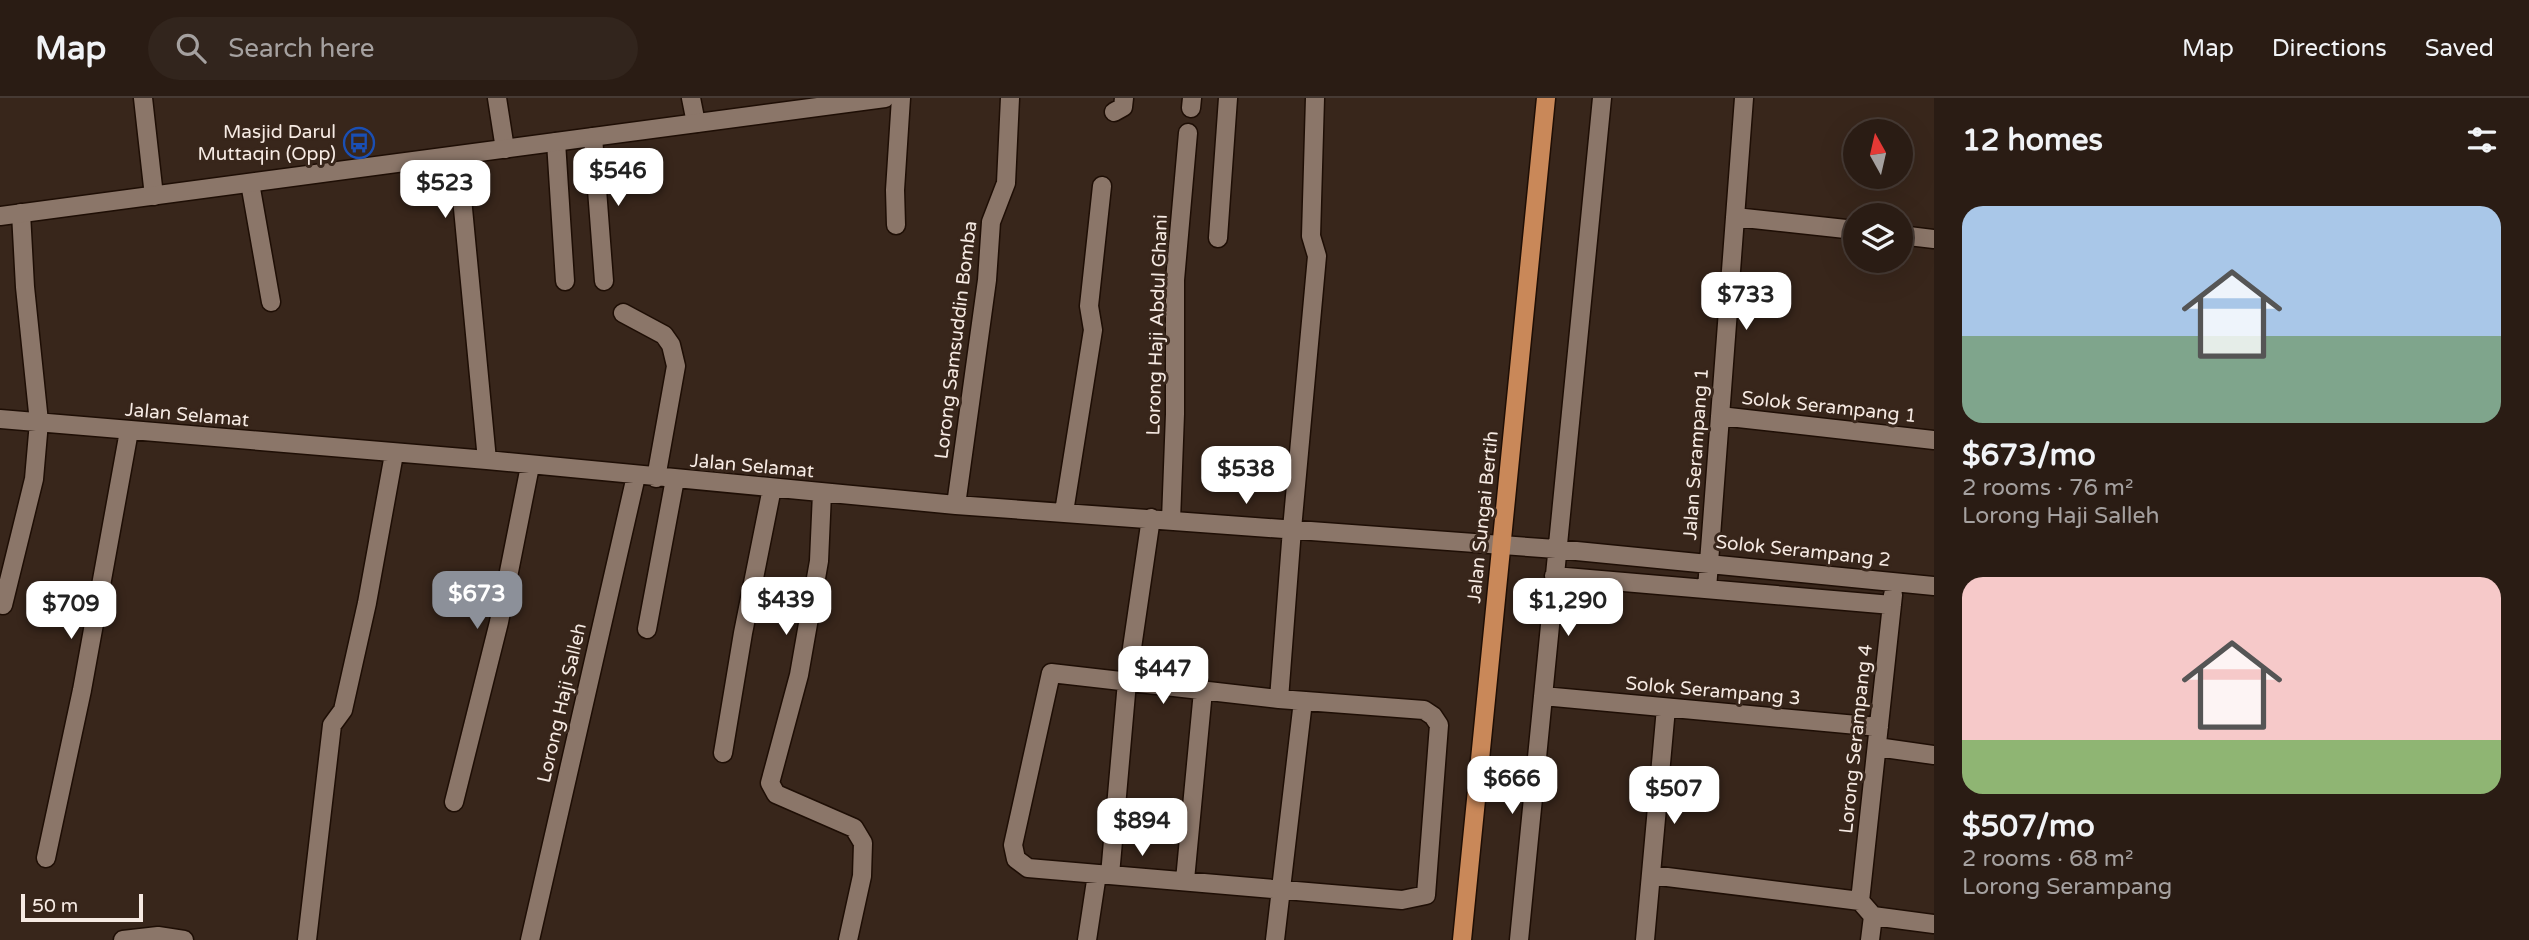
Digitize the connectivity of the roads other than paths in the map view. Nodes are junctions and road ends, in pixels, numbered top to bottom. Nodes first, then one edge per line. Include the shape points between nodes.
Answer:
1 (143, 98) edge
2 (496, 98) edge
3 (691, 98) edge
4 (885, 98) edge
5 (901, 98) edge
6 (1010, 98) edge
7 (1228, 98) edge
8 (1315, 98) edge
9 (1602, 98) edge
10 (1744, 98) edge
11 (1547, 103) edge
12 (782, 105) edge
13 (696, 123) junction
14 (1188, 133) dead end
15 (593, 137) junction
16 (556, 142) junction
17 (505, 149) junction
18 (458, 156) junction
19 (250, 183) junction
20 (1102, 186) dead end
21 (154, 196) junction
22 (21, 213) junction
23 (0, 216) edge
24 (1735, 217) junction
25 (896, 225) dead end
26 (1843, 229) edge
27 (1913, 237) edge
28 (1218, 238) dead end
29 (1934, 239) edge
30 (565, 281) dead end
31 (604, 281) dead end
32 (271, 302) dead end
33 (623, 313) dead end
34 (1720, 416) junction
35 (0, 419) edge
36 (39, 422) junction
37 (129, 430) junction
38 (1934, 440) edge
39 (394, 454) junction
40 (486, 460) junction
41 (530, 466) junction
42 (636, 476) junction
43 (656, 478) junction
44 (675, 479) junction
45 (772, 488) junction
46 (822, 494) junction
47 (956, 505) junction
48 (1064, 512) junction
49 (1151, 518) junction
50 (1171, 520) junction
51 (1292, 529) junction
52 (1501, 544) junction
53 (1556, 549) junction
54 (1709, 563) junction
55 (1554, 576) junction
56 (1895, 581) junction
57 (1934, 586) edge
58 (1707, 589) junction
59 (3, 605) dead end
60 (1892, 605) junction
61 (647, 629) dead end
62 (1127, 682) junction
63 (1203, 691) junction
64 (1543, 696) junction
65 (1279, 699) junction
66 (1303, 701) junction
67 (1666, 708) junction
68 (1879, 727) junction
69 (1877, 747) junction
70 (723, 753) dead end
71 (1934, 755) edge
72 (454, 802) dead end
73 (46, 858) dead end
74 (1103, 874) junction
75 (1651, 875) junction
76 (1185, 880) junction
77 (1282, 888) junction
78 (1860, 901) junction
79 (1873, 916) junction
80 (1934, 925) edge
81 (124, 939) edge
82 (184, 940) edge
83 (307, 940) edge
84 (530, 940) edge
85 (848, 940) edge
86 (1087, 940) edge
87 (1275, 940) edge
88 (1462, 940) edge
89 (1519, 940) edge
90 (1645, 940) edge
91 (1870, 940) edge

1 - 21 street
2 - 17 street
3 - 13 street
4 - 12 street
5 - 25 street
6 - 47 street, Lorong Samsuddin Bomba via 1006,183 991,222
7 - 28 street
8 - 51 street via 1311,236 1317,256
9 - 53 street
10 - 24 street, Jalan Serampang 1
11 - 52 main road, Jalan Sungai Bertih
12 - 13 street
13 - 15 street
14 - 50 street, Lorong Haji Abdul Ghani via 1175,280
15 - 16 street
15 - 31 street
16 - 17 street
16 - 30 street
17 - 18 street
18 - 19 street
18 - 40 street
19 - 21 street
19 - 32 street
20 - 48 street via 1089,306 1093,330
21 - 22 street
22 - 23 street
22 - 36 street
24 - 26 street
24 - 34 street, Jalan Serampang 1
27 - 29 street
33 - 43 street via 664,335 676,366
34 - 38 street, Solok Serampang 1
34 - 54 street, Jalan Serampang 1
35 - 36 street, Jalan Selamat
36 - 37 street, Jalan Selamat
36 - 59 street via 34,479
37 - 39 street, Jalan Selamat
37 - 73 street
39 - 40 street, Jalan Selamat
39 - 83 street via 346,697 332,724
40 - 41 street, Jalan Selamat
41 - 42 street, Jalan Selamat
41 - 72 street via 499,622
42 - 43 street, Jalan Selamat
42 - 84 street, Lorong Haji Salleh
43 - 44 street, Jalan Selamat
44 - 45 street, Jalan Selamat
44 - 61 street
45 - 46 street, Jalan Selamat
45 - 70 street
46 - 47 street, Jalan Selamat
46 - 85 street via 818,562 799,675 770,783 776,794 854,828 863,843 862,876
47 - 48 street, Jalan Selamat
48 - 49 street, Jalan Selamat
49 - 50 street, Jalan Selamat
49 - 62 street
50 - 51 street, Jalan Selamat
51 - 52 street, Jalan Selamat
51 - 65 street
52 - 53 street, Solok Serampang 2
52 - 88 main road, Jalan Sungai Bertih
53 - 54 street, Solok Serampang 2
53 - 55 street
54 - 56 street, Solok Serampang 2
54 - 58 street, Jalan Serampang 1
55 - 58 street
55 - 64 street
56 - 57 street, Solok Serampang 2
56 - 60 street, Lorong Serampang 4
58 - 60 street
60 - 68 street, Lorong Serampang 4
62 - 63 street
62 - 74 street
62 - 74 street via 1051,673 1013,845 1016,859 1028,868
63 - 65 street
63 - 76 street
64 - 67 street, Solok Serampang 3
64 - 89 street
65 - 66 street
66 - 77 street
66 - 77 street via 1424,710 1439,725 1426,895 1402,900
67 - 68 street, Solok Serampang 3
67 - 75 street
68 - 69 street, Lorong Serampang 4
69 - 71 street
69 - 78 street, Lorong Serampang 4
74 - 76 street
74 - 86 street
75 - 78 street
75 - 90 street
76 - 77 street
77 - 87 street
78 - 79 street
79 - 80 street
79 - 91 street
81 - 82 street via 158,936

